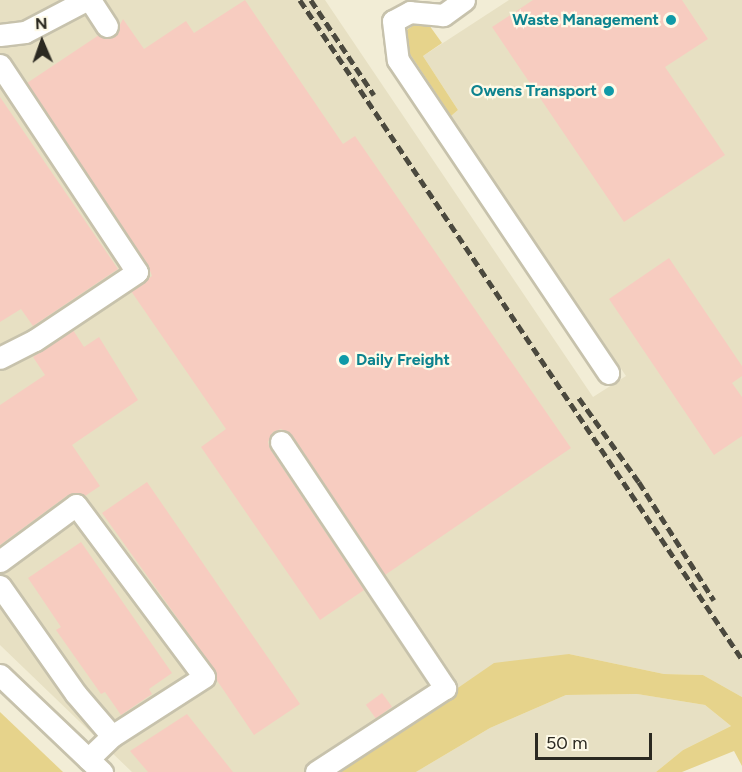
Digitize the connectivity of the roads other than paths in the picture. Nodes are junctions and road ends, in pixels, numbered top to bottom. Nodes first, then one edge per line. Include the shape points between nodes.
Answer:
1 (88, 0) edge
2 (450, 6) edge
3 (107, 26) dead end
4 (0, 35) edge
5 (0, 65) edge
6 (0, 358) edge
7 (608, 373) dead end
8 (281, 442) dead end
9 (0, 561) edge
10 (0, 586) edge
11 (0, 675) edge
12 (112, 736) junction
13 (95, 765) edge
14 (316, 772) edge

1 - 3 street
1 - 4 street via 25,32
2 - 7 street via 410,12 393,21 398,60
5 - 6 street via 137,272 36,340
8 - 14 street via 445,688
9 - 12 street via 76,505 204,677
10 - 12 street via 76,694
11 - 13 street
12 - 13 street

